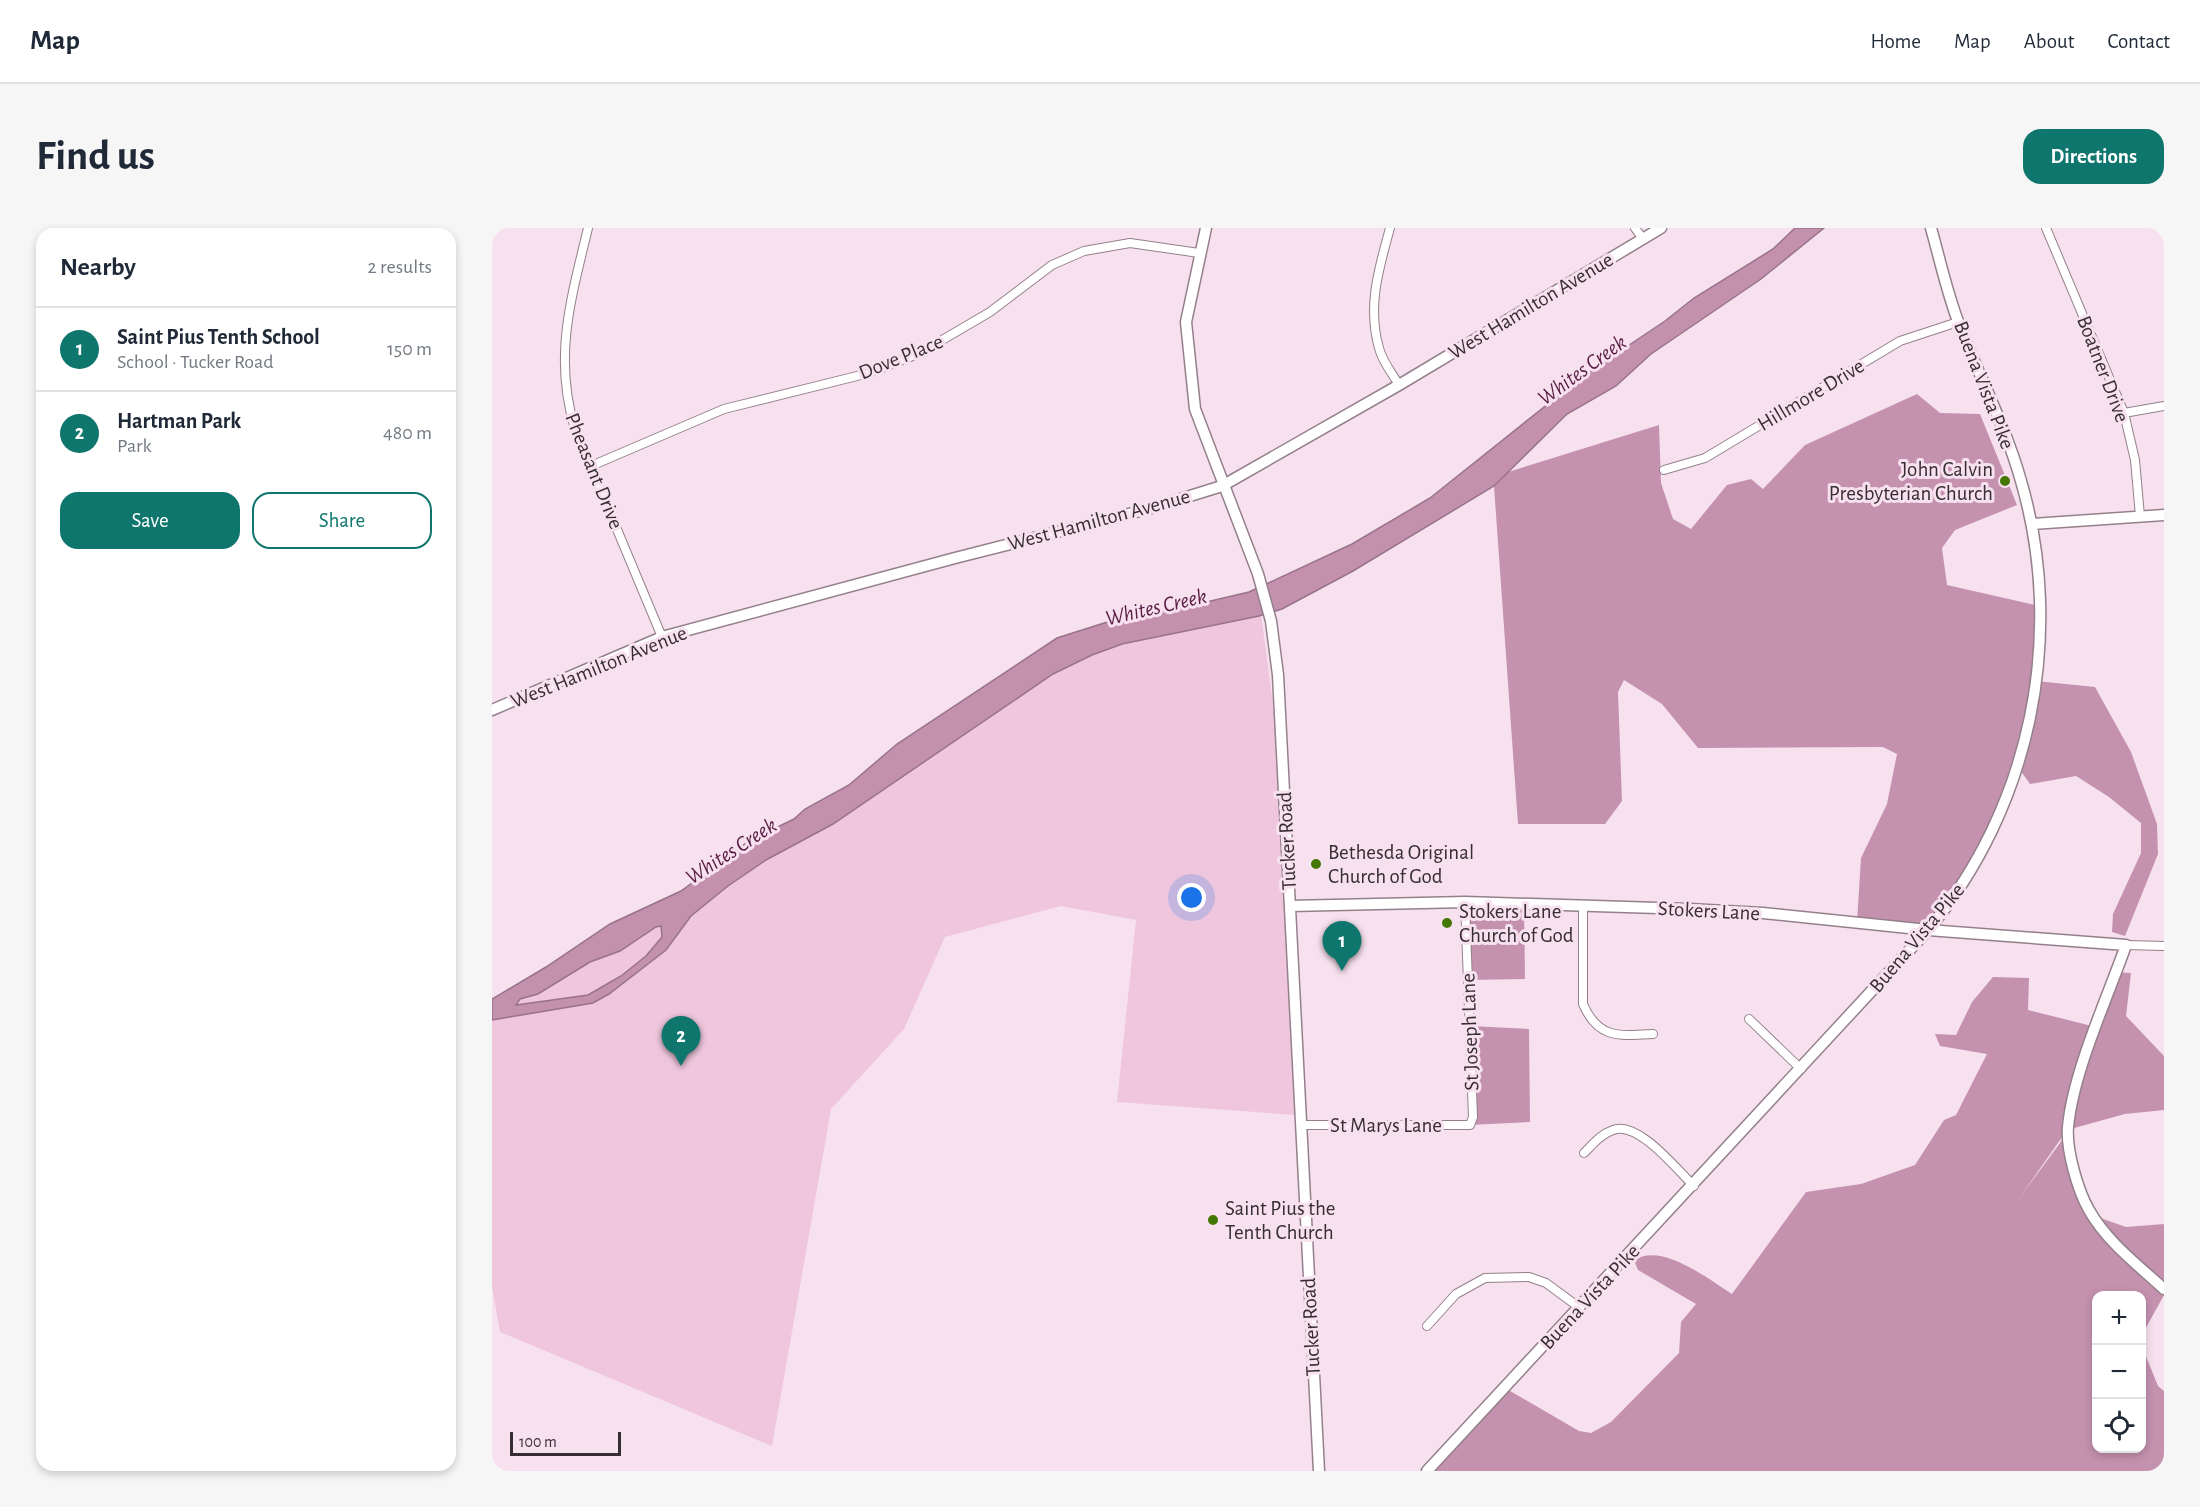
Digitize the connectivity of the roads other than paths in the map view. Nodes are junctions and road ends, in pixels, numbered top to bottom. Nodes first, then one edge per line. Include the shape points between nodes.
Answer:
1 (588, 228) edge
2 (1206, 228) edge
3 (1390, 228) edge
4 (1635, 228) edge
5 (1661, 228) edge
6 (1931, 228) edge
7 (2046, 228) edge
8 (1643, 239) junction
9 (1199, 253) junction
10 (1958, 322) junction
11 (1399, 385) junction
12 (2164, 406) edge
13 (2124, 413) junction
14 (591, 466) junction
15 (1664, 470) dead end
16 (1222, 486) junction
17 (2164, 515) edge
18 (2140, 516) junction
19 (2032, 524) junction
20 (662, 637) junction
21 (492, 710) edge
22 (1465, 902) junction
23 (1290, 906) junction
24 (1583, 906) junction
25 (1928, 930) junction
26 (2126, 945) junction
27 (2164, 946) edge
28 (1749, 1019) dead end
29 (1653, 1034) dead end
30 (1801, 1069) junction
31 (1301, 1125) junction
32 (1470, 1125) joint
33 (1584, 1153) dead end
34 (1694, 1186) junction
35 (2164, 1289) edge
36 (1580, 1308) junction
37 (1427, 1326) dead end
38 (1319, 1471) edge
39 (1427, 1471) edge

1 - 14 street, Pheasant Drive via 566,326 564,378 568,405
2 - 9 street, Tucker Road
3 - 11 street via 1375,286 1372,317 1379,350
4 - 8 street
5 - 8 street, West Hamilton Avenue
6 - 10 street, Buena Vista Pike
7 - 13 street, Boatner Drive
8 - 11 street, West Hamilton Avenue
9 - 14 street, Dove Place via 1130,243 1084,251 1052,265 990,312 920,353 869,373 724,409
9 - 16 street, Tucker Road via 1186,322 1188,359 1194,409
10 - 15 street, Hillmore Drive via 1900,341 1713,453
10 - 19 street, Buena Vista Pike via 2021,480
11 - 16 street, West Hamilton Avenue
12 - 13 street
13 - 18 street, Boatner Drive
14 - 20 street, Pheasant Drive
16 - 20 street, West Hamilton Avenue
16 - 23 street, Tucker Road via 1258,574 1271,621 1278,675
17 - 18 street
18 - 19 street
19 - 25 street, Buena Vista Pike via 2040,645 2032,714 1999,818 1959,890
20 - 21 street, West Hamilton Avenue
22 - 23 street, Stokers Lane
22 - 24 street, Stokers Lane
22 - 32 street, St Joseph Lane via 1473,1117
23 - 31 street, Tucker Road
24 - 25 street, Stokers Lane via 1763,913
24 - 29 street via 1583,1004 1589,1017 1612,1034
25 - 26 street, Stokers Lane
25 - 30 street, Buena Vista Pike
26 - 27 street
26 - 35 street via 2073,1093 2067,1130 2074,1173 2088,1210 2110,1240
28 - 30 street
30 - 34 street, Buena Vista Pike
31 - 32 street, St Marys Lane
31 - 38 street, Tucker Road
33 - 34 street via 1609,1132 1629,1129 1641,1134
34 - 36 street, Buena Vista Pike
36 - 37 street via 1546,1283 1529,1277 1485,1278 1456,1294
36 - 39 street, Buena Vista Pike

